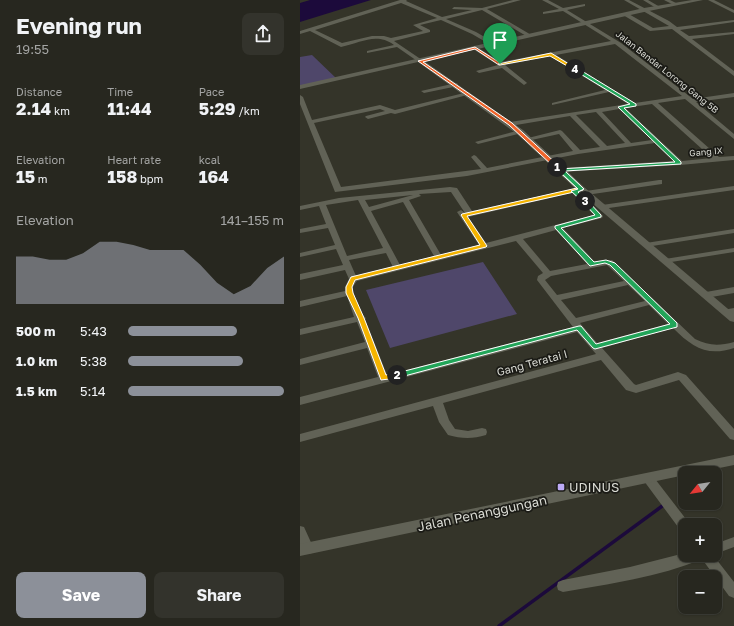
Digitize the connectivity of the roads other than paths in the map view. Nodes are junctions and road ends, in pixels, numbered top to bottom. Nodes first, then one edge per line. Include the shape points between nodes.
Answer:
1 (519, 0) edge
2 (544, 0) edge
3 (626, 0) edge
4 (645, 0) edge
5 (666, 0) edge
6 (700, 0) edge
7 (710, 0) edge
8 (403, 1) edge
9 (676, 4) junction
10 (582, 5) dead end
11 (658, 7) junction
12 (454, 8) dead end
13 (564, 9) junction
14 (484, 10) junction
15 (646, 10) junction
16 (734, 12) edge
17 (545, 13) dead end
18 (625, 14) junction
19 (442, 19) junction
20 (734, 21) edge
21 (588, 23) junction
22 (675, 28) junction
23 (311, 30) junction
24 (300, 33) edge
25 (734, 33) edge
26 (530, 36) junction
27 (687, 38) junction
28 (390, 40) junction
29 (615, 42) junction
30 (493, 44) junction
31 (397, 46) junction
32 (475, 48) junction
33 (369, 52) dead end
34 (551, 54) junction
35 (420, 61) junction
36 (501, 65) junction
37 (479, 71) dead end
38 (734, 74) edge
39 (524, 83) dead end
40 (456, 85) junction
41 (300, 88) edge
42 (610, 90) junction
43 (424, 91) dead end
44 (468, 94) junction
45 (734, 95) edge
46 (726, 96) junction
47 (300, 97) edge
48 (689, 99) junction
49 (653, 102) junction
50 (734, 102) edge
51 (554, 104) dead end
52 (634, 105) junction
53 (621, 107) junction
54 (389, 110) junction
55 (597, 110) junction
56 (571, 114) junction
57 (368, 117) dead end
58 (310, 122) junction
59 (510, 124) junction
60 (734, 128) edge
61 (725, 130) junction
62 (520, 132) junction
63 (734, 137) edge
64 (527, 138) junction
65 (657, 141) junction
66 (478, 142) dead end
67 (630, 145) junction
68 (606, 149) junction
69 (578, 152) junction
70 (474, 157) dead end
71 (548, 158) junction
72 (734, 158) edge
73 (718, 160) junction
74 (680, 163) junction
75 (561, 170) junction
76 (486, 171) junction
77 (658, 182) dead end
78 (734, 188) edge
79 (437, 190) junction
80 (580, 191) junction
81 (360, 198) junction
82 (405, 200) junction
83 (321, 203) junction
84 (602, 207) junction
85 (300, 208) edge
86 (366, 210) junction
87 (467, 214) junction
88 (330, 225) junction
89 (557, 227) junction
90 (300, 231) edge
91 (734, 231) edge
92 (518, 238) junction
93 (646, 244) junction
94 (339, 246) junction
95 (484, 246) junction
96 (387, 250) junction
97 (734, 250) edge
98 (300, 255) edge
99 (438, 257) junction
100 (666, 261) junction
101 (346, 263) junction
102 (592, 264) junction
103 (398, 268) junction
104 (548, 274) junction
105 (300, 278) edge
106 (353, 279) junction
107 (631, 282) junction
108 (734, 290) edge
109 (349, 293) junction
110 (706, 295) junction
111 (556, 298) junction
112 (651, 302) junction
113 (300, 304) edge
114 (730, 312) edge
115 (361, 318) junction
116 (734, 319) edge
117 (576, 325) junction
118 (675, 325) junction
119 (300, 332) edge
120 (370, 344) junction
121 (734, 345) edge
122 (595, 347) junction
123 (603, 356) junction
124 (300, 362) edge
125 (384, 379) junction
126 (300, 401) edge
127 (437, 402) junction
128 (482, 432) dead end
129 (734, 436) edge
130 (300, 438) edge
131 (734, 460) edge
132 (648, 478) junction
133 (678, 518) edge
134 (300, 531) edge
135 (734, 542) edge
136 (722, 546) edge
137 (304, 550) edge
138 (678, 561) edge
139 (713, 562) edge
140 (730, 578) edge
141 (563, 586) dead end
142 (734, 592) edge

1 - 14 street
2 - 13 street, Jalan Bandar Lorong Gang 5B
3 - 15 street
4 - 11 street
5 - 9 street
6 - 9 main road
7 - 16 street
8 - 19 street
8 - 23 street
9 - 11 main road
10 - 13 street
11 - 15 main road
12 - 14 street via 471,6
13 - 17 street
13 - 21 street, Jalan Bandar Lorong Gang 5B
14 - 19 street
14 - 26 street
15 - 18 main road
15 - 22 street
18 - 21 main road
18 - 22 street via 652,30
19 - 28 street via 415,25 427,31
19 - 30 street
20 - 22 street
21 - 26 main road
21 - 29 street, Jalan Bandar Lorong Gang 5B
22 - 27 street
23 - 24 street
23 - 28 street via 341,45 384,36
25 - 27 street
26 - 30 main road
27 - 38 street
28 - 31 street
29 - 34 street
29 - 48 street, Jalan Bandar Lorong Gang 5B
30 - 32 main road
31 - 33 street
31 - 35 street
32 - 35 main road
32 - 36 street
34 - 36 street
34 - 42 street
35 - 40 main road
35 - 41 main road
36 - 37 street
36 - 39 street
40 - 43 street
40 - 44 main road
42 - 51 street
42 - 52 street
44 - 54 street via 396,112
44 - 59 main road
45 - 46 street
46 - 48 street
46 - 50 street
47 - 58 street
48 - 49 street
48 - 61 street, Jalan Bandar Lorong Gang 5B
49 - 52 street
49 - 73 street
52 - 53 street
53 - 55 street
53 - 65 street
54 - 57 street
54 - 58 street via 380,107
55 - 56 street
55 - 67 street
56 - 59 street
56 - 68 street
58 - 76 street via 338,190
59 - 62 main road
60 - 61 street
61 - 63 street, Jalan Bandar Lorong Gang 5B
62 - 64 main road
62 - 66 street
64 - 69 street via 560,132
64 - 71 main road
65 - 67 street
65 - 74 street
67 - 68 street
68 - 69 street
69 - 71 street
70 - 76 street
71 - 75 main road
71 - 76 street
72 - 73 street, Gang IX
73 - 74 street, Gang IX
74 - 75 street, Gang IX
75 - 80 main road
77 - 80 street
78 - 84 street
79 - 81 street
79 - 82 street
79 - 87 street via 446,189
80 - 84 main road
80 - 87 street
80 - 89 street via 599,216
81 - 83 street
81 - 86 street
82 - 86 street
82 - 99 street
83 - 85 street
83 - 88 street
84 - 93 main road
86 - 96 street
87 - 95 street
88 - 90 street
88 - 94 street
89 - 92 street
89 - 102 street
91 - 93 street
92 - 95 street
92 - 104 street
93 - 100 main road
94 - 98 street
94 - 101 street
95 - 99 street
96 - 101 street
96 - 103 street
97 - 100 street
99 - 103 street
100 - 110 main road
101 - 105 street
101 - 106 street
102 - 104 street
102 - 107 street via 610,263
103 - 106 street
104 - 111 street via 542,276 542,280
106 - 109 street
107 - 111 street
107 - 112 street
108 - 110 street
109 - 113 street
109 - 115 street
110 - 114 main road
111 - 117 street
112 - 117 street
112 - 118 street
114 - 116 main road
115 - 119 street
115 - 120 street
117 - 122 street
117 - 125 street
118 - 121 street via 692,341 708,349
118 - 122 street
120 - 124 street
120 - 125 street
122 - 123 street
123 - 127 street, Gang Teratai I
123 - 129 street via 633,388 682,377
125 - 126 street
127 - 128 street via 444,422 452,432 468,435
127 - 130 street, Gang Teratai I
131 - 132 main road, Jalan Penanggungan
132 - 133 street
132 - 137 main road, Jalan Penanggungan
134 - 137 street
135 - 136 street
138 - 141 street
139 - 140 street
140 - 142 street

